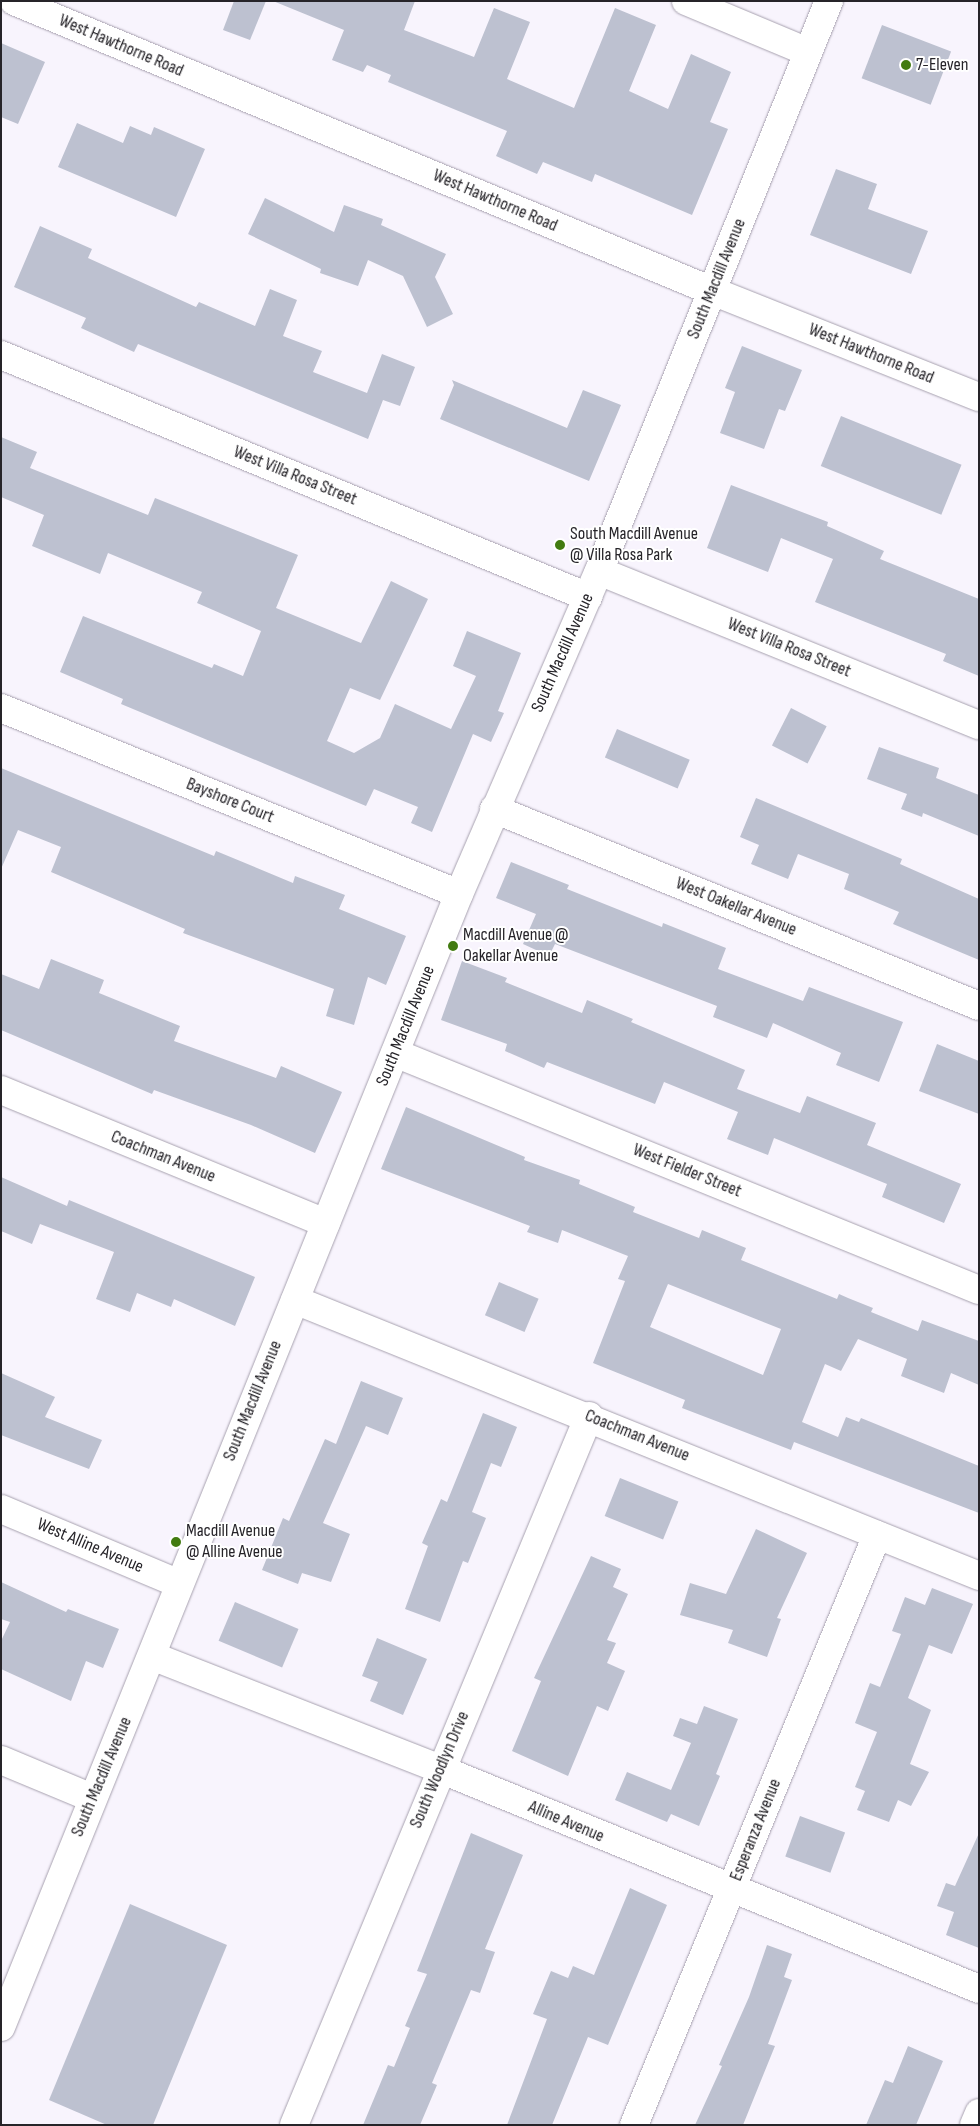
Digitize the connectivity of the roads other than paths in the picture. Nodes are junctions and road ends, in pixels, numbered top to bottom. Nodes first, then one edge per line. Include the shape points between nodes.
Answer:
1 (14, 1) edge
2 (686, 1) edge
3 (829, 1) edge
4 (808, 52) junction
5 (712, 291) junction
6 (1, 355) edge
7 (979, 397) edge
8 (599, 571) junction
9 (588, 597) junction
10 (1, 708) edge
11 (979, 725) edge
12 (494, 809) junction
13 (459, 894) junction
14 (979, 1006) edge
15 (395, 1053) junction
16 (1, 1090) edge
17 (326, 1223) junction
18 (979, 1290) edge
19 (295, 1300) junction
20 (589, 1416) junction
21 (1, 1509) edge
22 (877, 1535) junction
23 (979, 1576) edge
24 (180, 1584) junction
25 (152, 1656) junction
26 (1, 1760) edge
27 (440, 1769) junction
28 (92, 1798) junction
29 (731, 1890) junction
30 (979, 1989) edge
31 (1, 2027) edge
32 (979, 2113) edge
33 (294, 2125) edge
34 (634, 2125) edge
35 (974, 2125) edge

1 - 5 street, West Hawthorne Road
2 - 4 street
3 - 4 street, South Macdill Avenue
4 - 5 street, South Macdill Avenue
5 - 7 street, West Hawthorne Road
5 - 8 street, South Macdill Avenue
6 - 9 street, West Villa Rosa Street
8 - 9 street, South Macdill Avenue
8 - 11 street, West Villa Rosa Street
9 - 12 street, South Macdill Avenue
10 - 13 street, Bayshore Court
12 - 13 street, South Macdill Avenue
12 - 14 street, West Oakellar Avenue
13 - 15 street, South Macdill Avenue
15 - 17 street, South Macdill Avenue
15 - 18 street, West Fielder Street
16 - 17 street, Coachman Avenue
17 - 19 street, South Macdill Avenue
19 - 20 street, Coachman Avenue
19 - 24 street, South Macdill Avenue
20 - 22 street, Coachman Avenue
20 - 27 street, South Woodlyn Drive
21 - 24 street, West Alline Avenue
22 - 23 street, Coachman Avenue
22 - 29 street, Esperanza Avenue
24 - 25 street, South Macdill Avenue
25 - 27 street, Alline Avenue
25 - 28 street, South Macdill Avenue
26 - 28 street
27 - 29 street, Alline Avenue
27 - 33 street, South Woodlyn Drive
28 - 31 street, South Macdill Avenue
29 - 30 street, Alline Avenue
29 - 34 street, Esperanza Avenue
32 - 35 street

